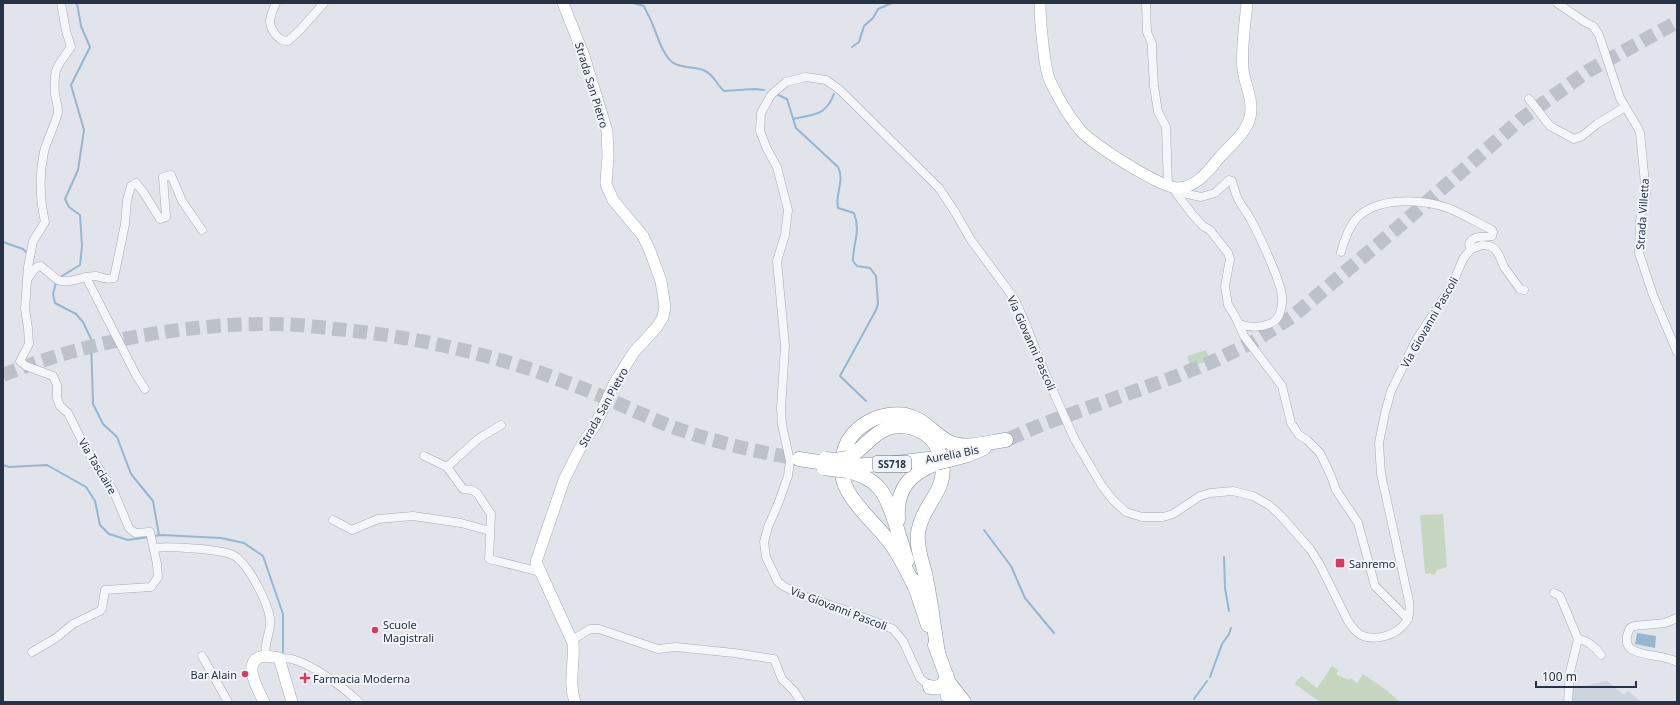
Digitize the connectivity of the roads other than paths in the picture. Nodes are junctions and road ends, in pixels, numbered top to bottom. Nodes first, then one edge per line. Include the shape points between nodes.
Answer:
1 (61, 3) edge
2 (276, 3) edge
3 (324, 3) edge
4 (563, 3) edge
5 (1040, 3) edge
6 (1146, 3) edge
7 (1247, 3) edge
8 (1557, 3) edge
9 (1529, 98) dead end
10 (1625, 107) junction
11 (1173, 186) junction
12 (202, 230) dead end
13 (1471, 248) junction
14 (1341, 252) dead end
15 (86, 277) junction
16 (26, 281) junction
17 (1524, 290) dead end
18 (1239, 324) junction
19 (1677, 352) edge
20 (145, 389) dead end
21 (501, 425) dead end
22 (424, 456) dead end
23 (942, 459) junction
24 (803, 460) tunnel mouth
25 (847, 465) junction
26 (447, 467) junction
27 (334, 520) dead end
28 (490, 532) junction
29 (154, 548) junction
30 (905, 553) junction
31 (541, 572) junction
32 (916, 589) junction
33 (1554, 593) dead end
34 (1677, 618) edge
35 (1408, 619) junction
36 (1578, 639) junction
37 (572, 640) junction
38 (32, 652) dead end
39 (938, 653) junction
40 (1601, 655) dead end
41 (202, 656) dead end
42 (266, 657) junction
43 (279, 658) junction
44 (1677, 662) edge
45 (947, 683) junction
46 (930, 687) joint
47 (228, 702) edge
48 (264, 702) edge
49 (292, 702) edge
50 (359, 702) edge
51 (575, 702) edge
52 (801, 702) edge
53 (963, 702) edge
54 (1568, 702) edge

1 - 16 street via 71,47 56,69 54,80 58,111 44,152 41,182 45,222 33,241
2 - 3 street via 269,20 272,31 282,41 288,41
4 - 31 street, Strada San Pietro via 584,56 607,131 606,184 613,200 643,236 661,281 665,307 657,327 634,352 614,384 596,424 564,480 536,562
5 - 11 street via 1049,80 1081,131 1116,157
6 - 11 street via 1154,86 1158,112 1166,127
7 - 11 street via 1243,51 1251,108 1246,129 1204,176 1193,184
8 - 10 street, Strada Villetta via 1595,28
9 - 10 street via 1550,126 1574,139 1580,138
10 - 19 street, Strada Villetta via 1640,133 1645,173 1646,194 1640,221 1639,253
11 - 18 street via 1192,214 1210,230 1230,256 1225,294
11 - 18 street via 1183,193 1201,197 1215,193 1229,180 1232,181 1239,201 1252,222 1278,281 1282,305 1280,315 1274,323 1249,327
12 - 15 street via 182,201 171,175 163,177 166,217 160,219 136,183 131,186 127,200 114,278 106,280 96,276
13 - 14 street, Via Giovanni Pascoli via 1471,240 1492,236 1492,230 1450,208 1408,200 1385,204 1364,212 1351,226
13 - 17 street via 1482,244 1495,249 1504,267 1520,289
13 - 35 street, Via Giovanni Pascoli via 1463,259 1452,285 1415,342 1391,391 1379,443 1381,474 1410,607
15 - 16 street via 58,280 38,266
15 - 20 street
16 - 29 street, Via Tasciaire via 25,309 29,344 20,361 26,366 53,376 60,406 68,413 84,447 113,490 128,528 135,533 150,532
18 - 35 street via 1244,336 1282,386 1291,423 1299,435 1318,450 1336,490 1358,523 1375,586
21 - 26 street via 478,439
22 - 26 street
23 - 25 highway, Aurelia Bis / SS718
23 - 30 highway via 911,478 900,496 898,523
23 - 32 highway, Aurelia Bis / SS718 via 1007,439 959,444 944,438 927,424 913,417 885,415 870,420 855,431 843,453 840,467 844,485 852,498 890,543
24 - 25 highway, Aurelia Bis / SS718
25 - 30 highway via 884,493
25 - 39 highway via 856,452 875,434 899,426 925,433 939,451 943,479 923,516 918,534 918,547 929,592
26 - 28 street via 463,489 477,493 486,505 491,514
27 - 28 street via 352,530 378,519 412,516 461,523
28 - 31 street via 489,559
29 - 38 street, Via Tasciaire via 158,577 151,587 105,590 100,611 73,624
29 - 42 street via 219,550 233,555 240,561 256,584 270,618 264,649
30 - 32 highway
31 - 37 street, Strada San Pietro
32 - 39 highway
33 - 36 street via 1560,596
34 - 44 street via 1664,623 1634,626 1630,628 1626,639 1628,646 1634,651
35 - 46 street, Via Giovanni Pascoli via 1399,629 1380,638 1360,635 1354,630 1310,549 1281,516 1253,496 1233,491 1210,493 1200,496 1163,518 1142,517 1126,512 1102,486 1075,440 1015,300 971,240 939,188 840,90 826,80 806,77 786,82 771,95 761,112 760,132 766,149 777,167 788,210 785,235 777,261 786,346 782,425 790,461 788,476 764,542 766,557 778,582 785,587 893,629 903,641 920,678
36 - 40 street via 1591,645
36 - 54 street via 1570,672
37 - 51 street, Strada San Pietro via 574,653 571,682
37 - 52 street via 590,629 599,629 658,649 676,647 774,659 782,679
39 - 45 highway
41 - 47 street
42 - 43 street
42 - 48 street via 260,657 254,662 252,674
43 - 49 street
43 - 50 street via 307,664
45 - 46 highway via 936,688
45 - 53 highway

